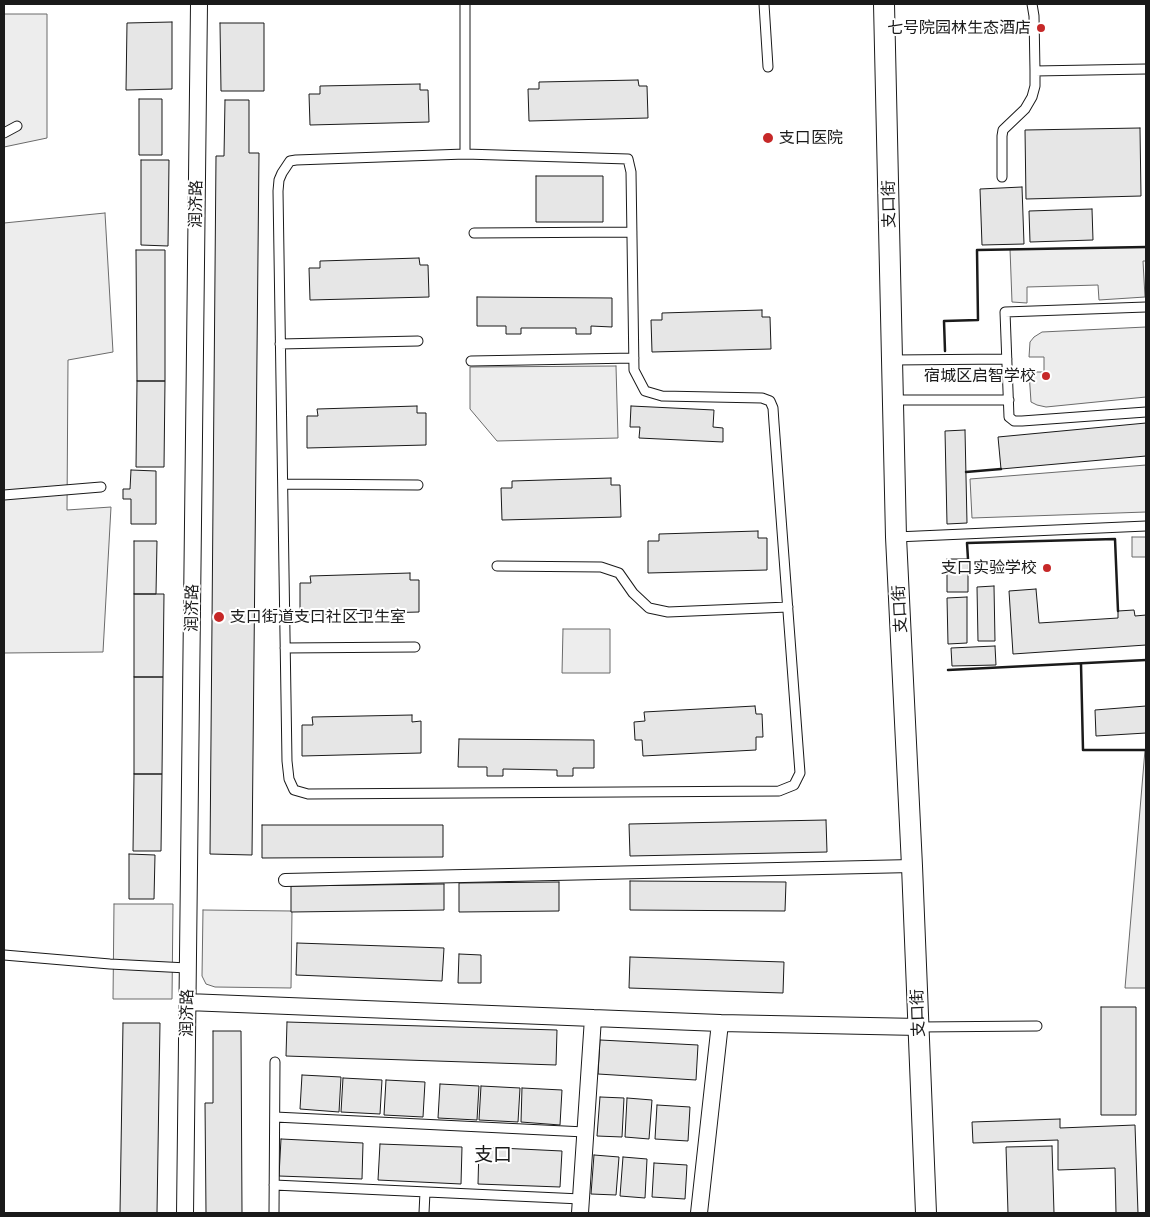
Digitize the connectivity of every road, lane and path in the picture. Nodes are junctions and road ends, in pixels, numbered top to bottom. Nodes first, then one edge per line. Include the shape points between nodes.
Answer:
1 (199, 4) edge
2 (465, 4) edge
3 (764, 4) edge
4 (884, 4) edge
5 (1032, 4) edge
6 (768, 67) dead end
7 (1146, 70) edge
8 (1035, 71) junction
9 (17, 126) dead end
10 (4, 133) edge
11 (465, 154) junction
12 (1002, 177) dead end
13 (632, 232) junction
14 (474, 233) dead end
15 (1146, 307) edge
16 (418, 341) dead end
17 (280, 344) junction
18 (634, 358) junction
19 (1007, 359) junction
20 (893, 360) junction
21 (471, 361) dead end
22 (894, 400) junction
23 (1009, 400) junction
24 (1146, 412) edge
25 (282, 484) junction
26 (418, 485) dead end
27 (101, 487) dead end
28 (4, 495) edge
29 (1146, 526) edge
30 (896, 537) junction
31 (497, 566) dead end
32 (788, 607) junction
33 (285, 648) junction
34 (415, 648) dead end
35 (912, 866) junction
36 (285, 880) dead end
37 (4, 955) edge
38 (187, 968) junction
39 (187, 1002) junction
40 (593, 1018) junction
41 (720, 1023) junction
42 (1037, 1026) dead end
43 (919, 1027) junction
44 (275, 1062) dead end
45 (275, 1117) junction
46 (586, 1132) junction
47 (274, 1185) junction
48 (425, 1192) junction
49 (581, 1206) edge
50 (185, 1213) edge
51 (274, 1213) edge
52 (424, 1213) edge
53 (699, 1213) edge
54 (926, 1213) edge

1 - 38 street, 润济路
2 - 11 lane
3 - 6 lane
4 - 20 street, 支口街
5 - 8 lane
7 - 8 lane
8 - 12 lane via 1028,106 1003,130
9 - 10 lane
11 - 13 lane via 628,159
11 - 17 lane via 290,161 279,180 278,191
13 - 14 lane
13 - 18 lane
15 - 19 lane via 1004,312
16 - 17 lane
17 - 25 lane
18 - 21 lane
18 - 32 lane via 634,370 645,391 662,396 762,398 770,401
19 - 20 lane
19 - 23 lane
20 - 22 street, 支口街
22 - 23 lane
22 - 30 street, 支口街
23 - 24 lane via 1009,417 1014,421
25 - 26 lane
25 - 33 lane
27 - 28 lane
29 - 30 lane
30 - 35 street, 支口街
31 - 32 lane via 601,567 619,574 649,608 668,612
32 - 33 lane via 800,773 794,785 779,791 308,794 294,790 287,761
33 - 34 lane
35 - 36 street
35 - 43 street, 支口街
37 - 38 lane
38 - 39 street, 润济路
39 - 40 street
39 - 50 street, 润济路
40 - 41 street
40 - 46 street
41 - 43 street
41 - 53 street
42 - 43 lane
43 - 54 street, 支口街
44 - 45 lane
45 - 46 lane
45 - 47 lane
46 - 49 street
47 - 48 lane
47 - 51 lane
48 - 49 lane
48 - 52 lane

